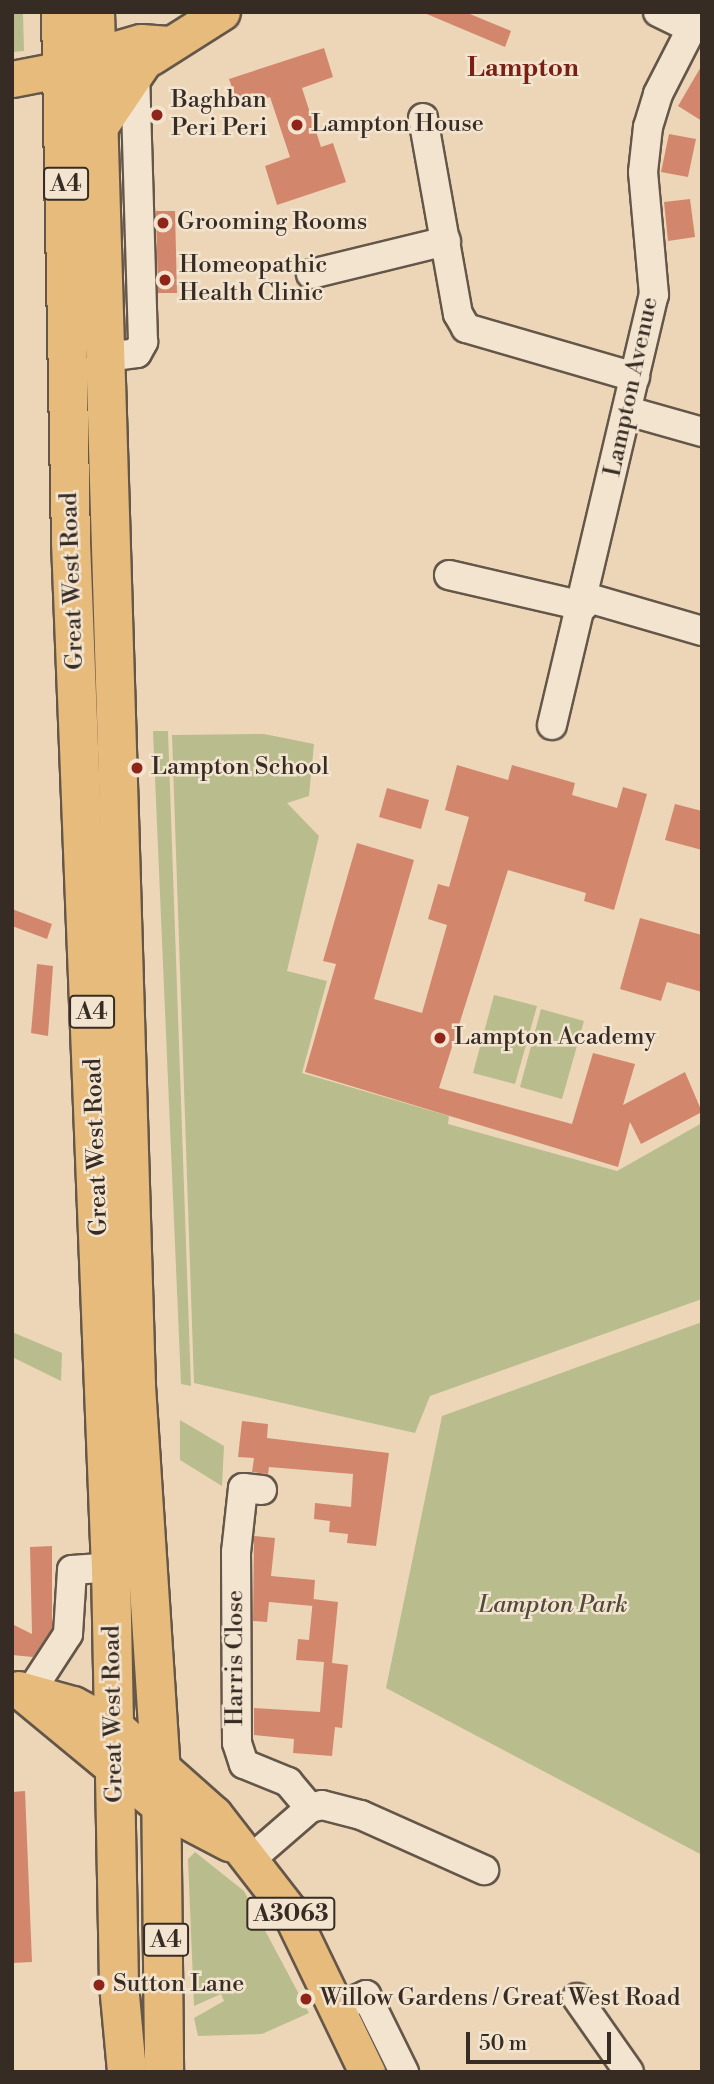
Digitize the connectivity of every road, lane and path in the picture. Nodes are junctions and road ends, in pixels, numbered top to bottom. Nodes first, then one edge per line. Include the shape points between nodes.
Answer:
1 (61, 12) edge
2 (95, 12) edge
3 (222, 12) edge
4 (658, 12) edge
5 (695, 20) edge
6 (149, 60) junction
7 (79, 67) junction
8 (12, 79) edge
9 (424, 118) dead end
10 (96, 131) junction
11 (446, 241) junction
12 (311, 274) dead end
13 (117, 356) junction
14 (635, 377) junction
15 (628, 411) junction
16 (702, 432) edge
17 (449, 575) dead end
18 (584, 601) junction
19 (702, 631) edge
20 (552, 725) dead end
21 (262, 1490) dead end
22 (111, 1567) junction
23 (22, 1691) edge
24 (116, 1727) junction
25 (116, 1768) junction
26 (156, 1791) junction
27 (310, 1808) junction
28 (242, 1852) junction
29 (484, 1870) dead end
30 (577, 1998) dead end
31 (336, 2008) junction
32 (126, 2059) edge
33 (164, 2072) edge
34 (367, 2072) edge
35 (404, 2072) edge
36 (629, 2072) edge

1 - 7 highway, Great West Road / A4
2 - 7 highway, Great West Road / A4
3 - 6 main road
4 - 5 street
5 - 14 street, Lampton Avenue via 648,127 643,172 654,295
6 - 7 main road
6 - 10 highway
6 - 13 street, Great West Road via 143,342
7 - 8 main road
7 - 10 highway, Great West Road / A4
7 - 22 highway, Great West Road / A4 via 71,542
9 - 11 street
10 - 13 highway, Great West Road / A4
11 - 12 street
11 - 14 street via 458,314 467,328
13 - 26 highway, Great West Road / A4 via 136,1386
14 - 15 street, Lampton Avenue
15 - 16 street
15 - 18 street, Lampton Avenue
17 - 18 street
18 - 19 street
18 - 20 street, Lampton Avenue
21 - 27 street, Harris Close via 243,1488 236,1552 237,1743 244,1765 288,1783
22 - 23 street via 72,1570 68,1634
22 - 24 highway, Great West Road / A4
23 - 24 main road via 74,1704
23 - 25 main road
24 - 25 highway, Great West Road / A4
24 - 26 main road
25 - 26 main road
25 - 32 highway, Great West Road / A4 via 119,1986
26 - 28 main road via 200,1832
26 - 32 highway, A4 via 139,1814 142,1970
26 - 33 highway, Great West Road / A4
27 - 28 street
27 - 29 street via 335,1806 361,1815
28 - 31 main road, A3063 via 290,1912
30 - 36 street
31 - 34 main road, A3063
31 - 35 street via 366,1995

